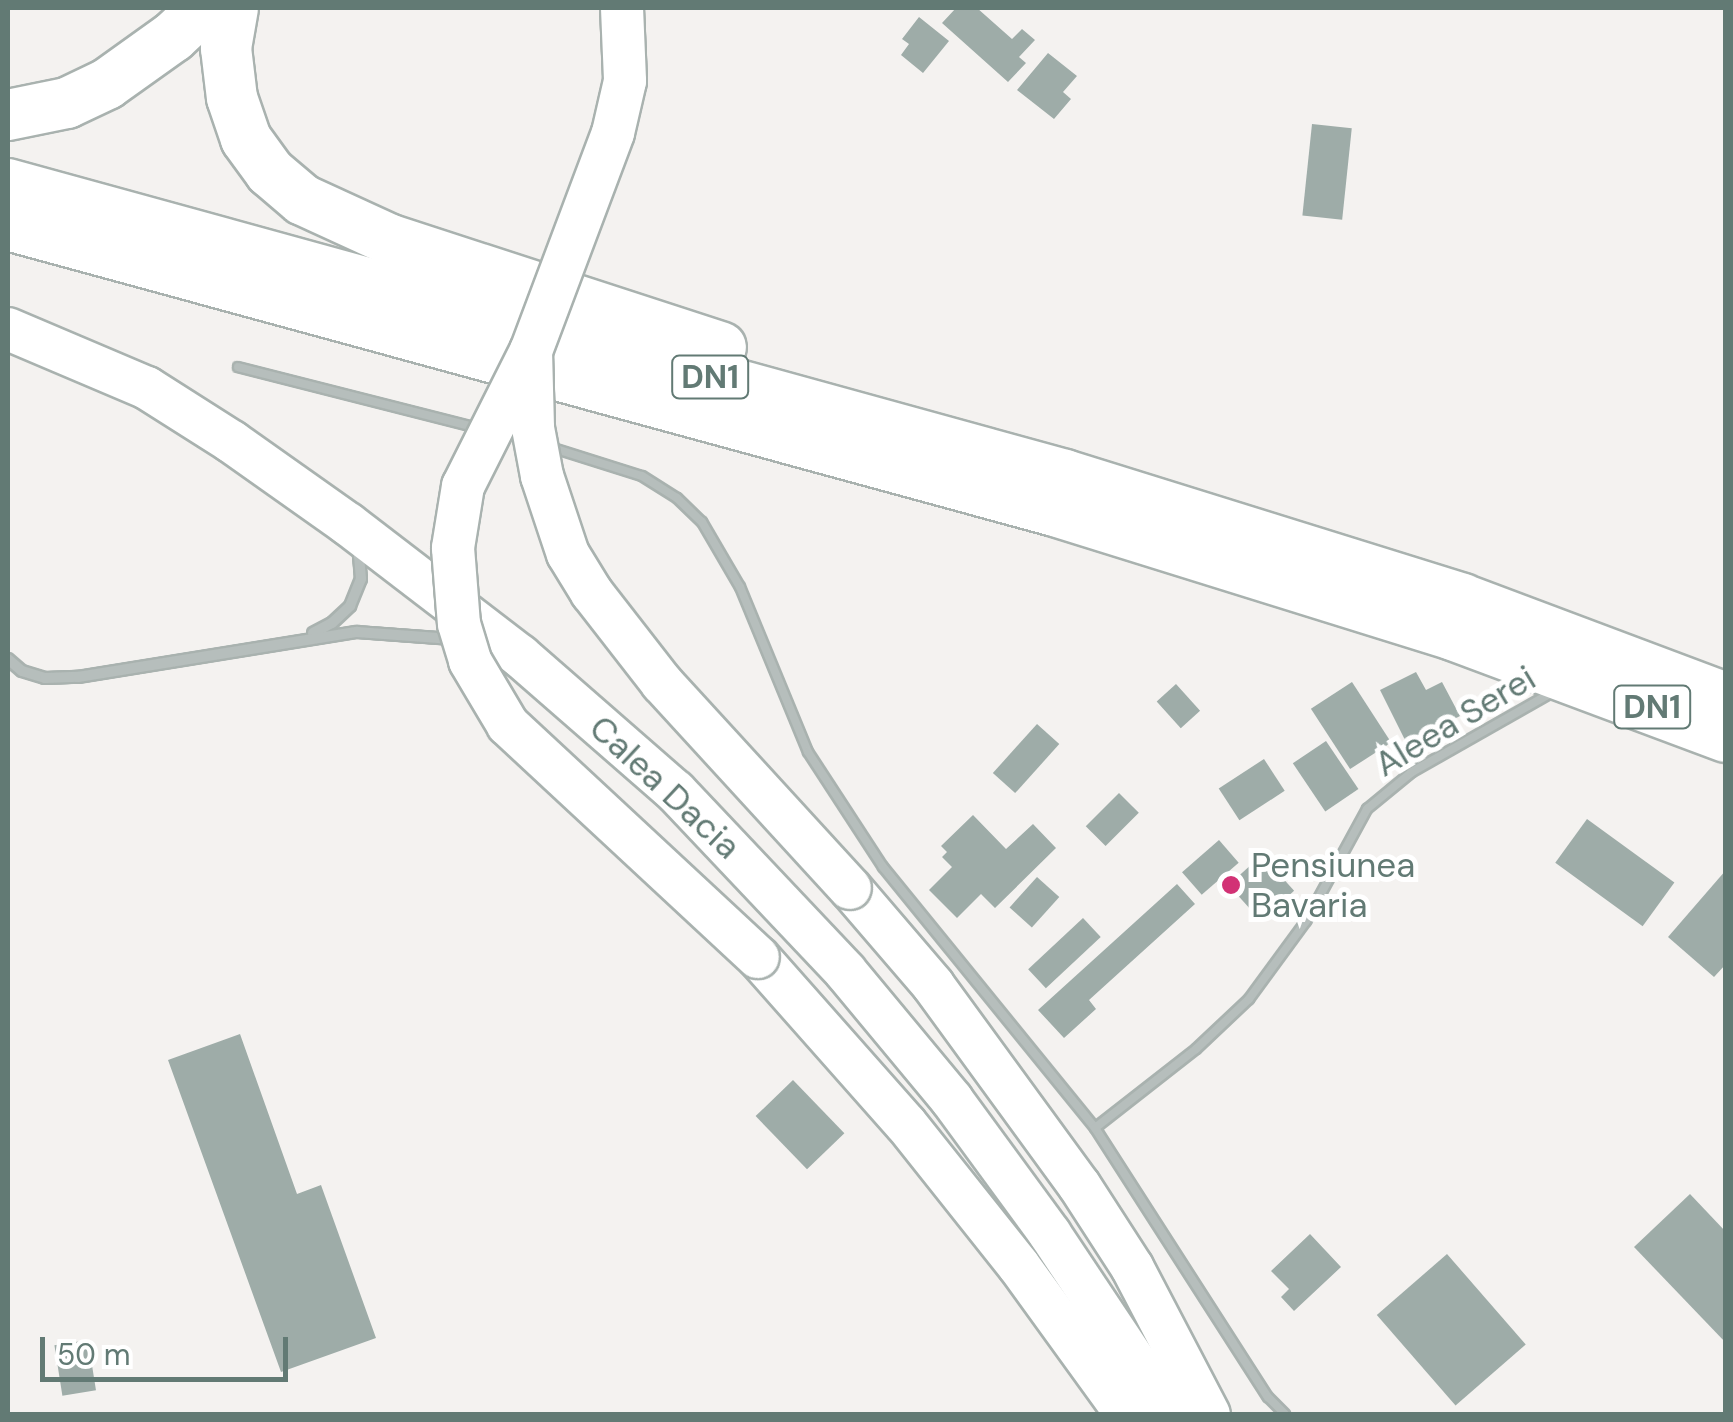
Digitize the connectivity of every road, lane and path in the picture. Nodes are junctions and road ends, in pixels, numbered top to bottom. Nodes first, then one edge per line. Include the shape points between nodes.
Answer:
1 (204, 8) edge
2 (233, 8) edge
3 (622, 8) edge
4 (8, 115) edge
5 (8, 184) edge
6 (8, 225) edge
7 (190, 254) junction
8 (351, 298) junction
9 (8, 328) edge
10 (531, 350) junction
11 (238, 367) dead end
12 (505, 435) dead end
13 (524, 440) dead end
14 (1065, 475) junction
15 (348, 524) junction
16 (303, 638) junction
17 (520, 656) junction
18 (8, 659) edge
19 (1578, 679) junction
20 (1726, 698) edge
21 (1726, 737) edge
22 (1095, 1128) junction
23 (1126, 1414) edge
24 (1170, 1414) edge
25 (1209, 1414) edge
26 (1285, 1414) edge

1 - 4 highway via 107,84 67,103
2 - 14 highway via 226,48 246,140 304,200 388,239 1009,436
3 - 10 main road, bridge via 625,81 613,132
5 - 7 highway, DN1
6 - 7 highway, DN1
7 - 8 highway, DN1
8 - 14 highway, DN1
8 - 19 highway, DN1 via 1330,594
9 - 15 main road, Calea Dacia via 147,388
10 - 23 main road, bridge via 477,450 456,514 454,586 470,661 508,725 758,957 917,1138
10 - 25 main road, bridge via 536,444 568,554 662,683 933,985 1079,1185 1132,1268
11 - 12 lane
13 - 22 lane via 642,476 702,522 740,587 808,752 883,867
14 - 20 highway, DN1 via 1462,599
15 - 16 street via 360,550 360,579 341,614
15 - 17 main road, Calea Dacia
16 - 17 street via 412,634
16 - 18 street via 78,677 45,678 22,672
17 - 24 main road, Calea Dacia via 675,791 856,984 1001,1166
19 - 21 highway, DN1
19 - 22 lane, Aleea Serei via 1412,772 1367,809 1306,921 1250,998
22 - 26 lane

